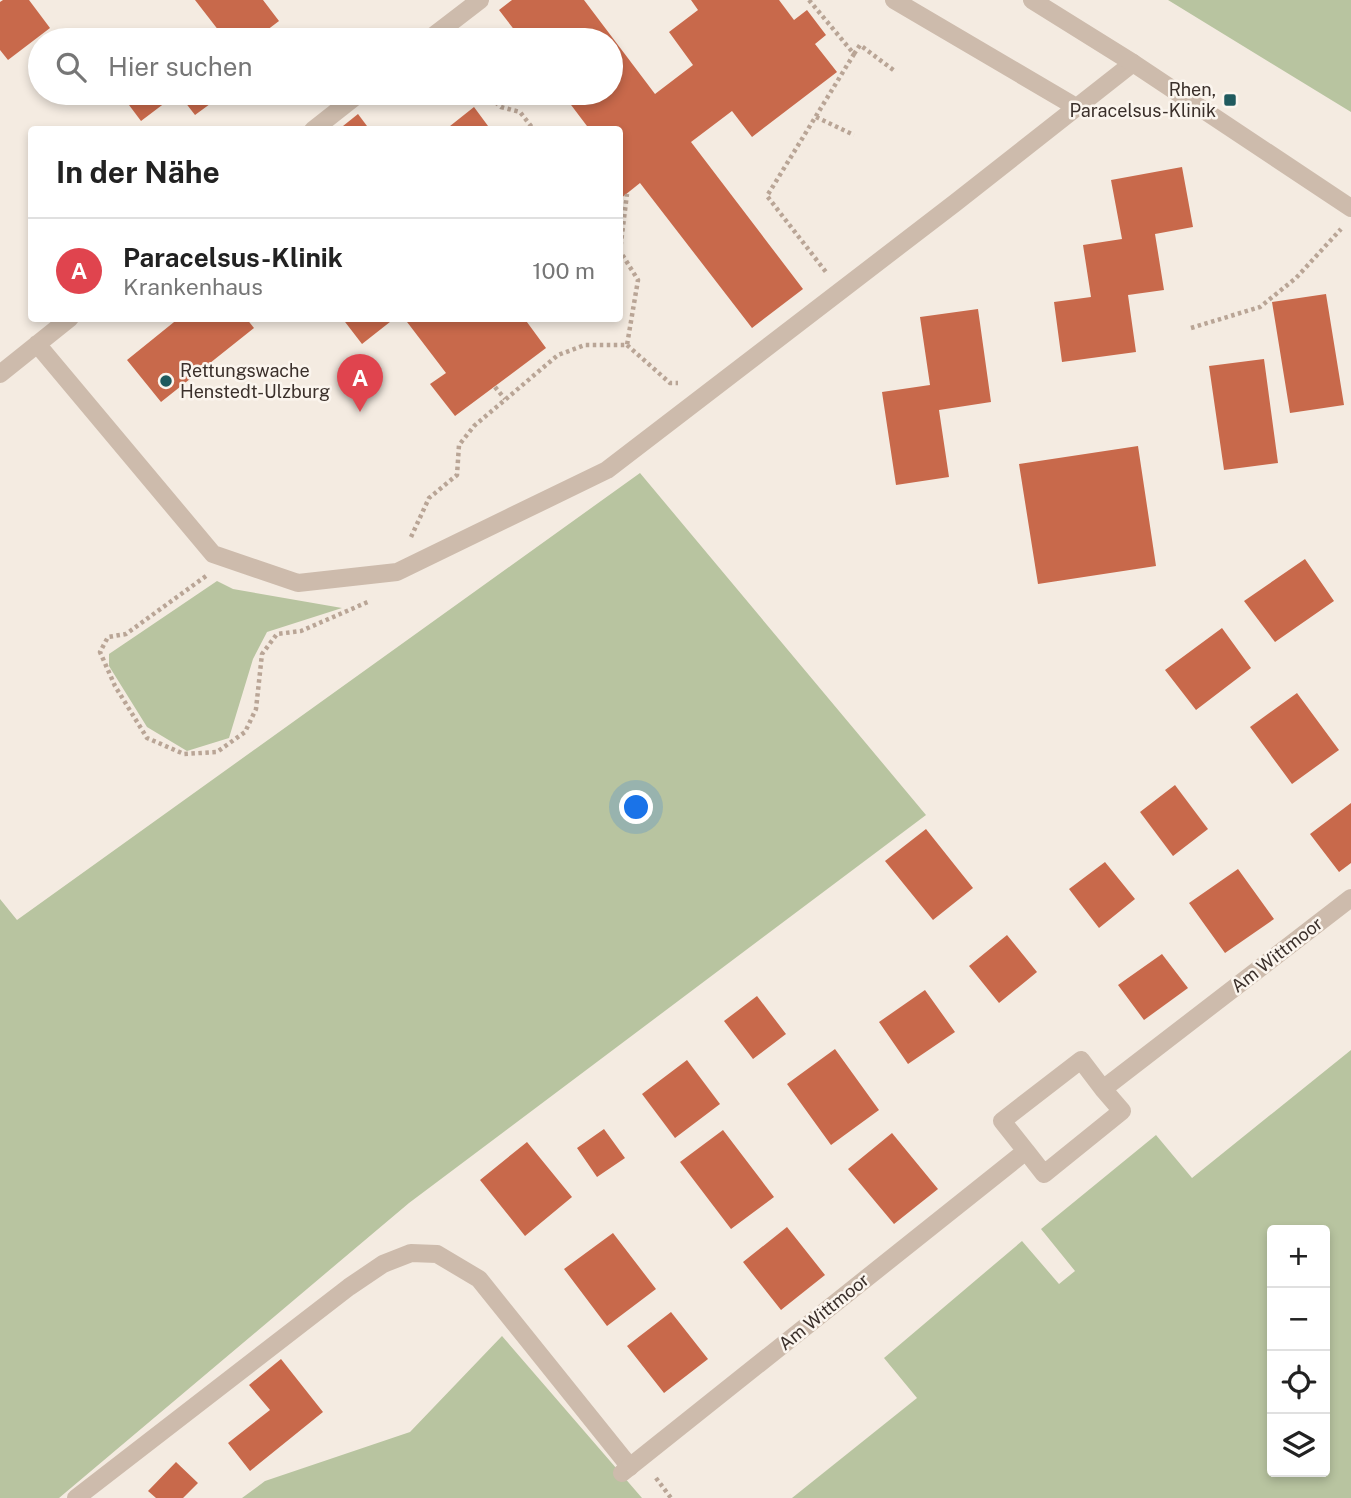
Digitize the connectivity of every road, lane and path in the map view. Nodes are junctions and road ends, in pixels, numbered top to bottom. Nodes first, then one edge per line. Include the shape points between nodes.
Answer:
1 (480, 0) edge
2 (810, 0) edge
3 (894, 0) edge
4 (1032, 0) edge
5 (444, 28) edge
6 (853, 54) junction
7 (1133, 63) junction
8 (897, 72) dead end
9 (345, 105) edge
10 (499, 105) edge
11 (1076, 107) junction
12 (816, 117) junction
13 (318, 126) edge
14 (531, 126) edge
15 (855, 135) dead end
16 (627, 194) dead end
17 (1351, 208) edge
18 (623, 227) edge
19 (1342, 228) dead end
20 (623, 256) edge
21 (840, 289) junction
22 (65, 322) edge
23 (1191, 328) dead end
24 (37, 344) junction
25 (627, 345) junction
26 (0, 374) edge
27 (723, 381) junction
28 (495, 387) dead end
29 (505, 399) junction
30 (230, 560) junction
31 (397, 572) junction
32 (1351, 898) edge
33 (1103, 1089) junction
34 (1026, 1151) junction
35 (76, 1498) edge

1 - 5 street
2 - 6 path
3 - 11 street
4 - 7 street
6 - 8 path via 860,45
6 - 12 path
7 - 11 street
7 - 17 street
9 - 13 street
10 - 14 path via 520,112
11 - 21 street
12 - 15 path
12 - 21 path via 767,196
16 - 18 path
19 - 23 path via 1296,278 1260,307
20 - 25 path via 638,281
21 - 27 street
22 - 24 street
24 - 26 street
24 - 30 street via 214,554
25 - 27 path via 670,383
25 - 29 path via 585,345 558,355
27 - 31 street via 607,470
28 - 29 path
29 - 31 path via 459,444 457,475 429,498
30 - 31 street via 298,583
30 - 31 path via 126,634 108,637 100,652 147,738 184,754 217,752 245,732 256,709 262,654 277,634 301,631 380,596
32 - 33 street, Am Wittmoor
33 - 34 street via 1122,1111 1044,1174
33 - 34 street via 1081,1060 1002,1121
34 - 35 street, Am Wittmoor via 626,1470 479,1279 437,1254 411,1253 383,1264 349,1287

